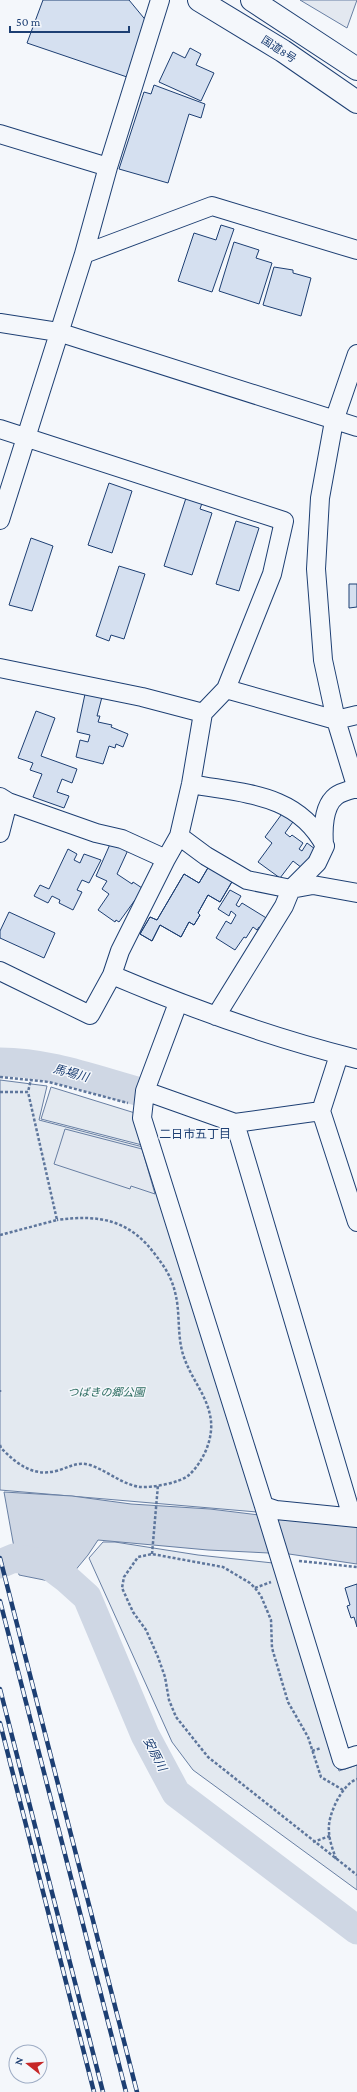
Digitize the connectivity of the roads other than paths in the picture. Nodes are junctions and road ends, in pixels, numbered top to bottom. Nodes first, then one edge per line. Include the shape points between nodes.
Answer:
1 (199, 0) edge
2 (252, 0) edge
3 (158, 1) edge
4 (357, 69) edge
5 (357, 102) edge
6 (0, 134) edge
7 (108, 167) junction
8 (357, 250) edge
9 (84, 254) junction
10 (0, 323) edge
11 (58, 332) junction
12 (357, 354) edge
13 (334, 421) junction
14 (357, 427) edge
15 (0, 429) edge
16 (26, 438) junction
17 (0, 520) edge
18 (0, 668) edge
19 (226, 689) junction
20 (203, 713) junction
21 (357, 715) edge
22 (336, 720) junction
23 (191, 784) junction
24 (357, 788) edge
25 (4, 799) edge
26 (0, 833) edge
27 (179, 836) junction
28 (324, 844) junction
29 (166, 858) junction
30 (291, 889) junction
31 (357, 893) edge
32 (0, 971) edge
33 (112, 975) junction
34 (178, 1003) junction
35 (216, 1016) junction
36 (339, 1055) junction
37 (357, 1059) edge
38 (144, 1099) junction
39 (321, 1111) junction
40 (235, 1123) junction
41 (357, 1222) edge
42 (264, 1506) junction
43 (355, 1518) edge
44 (357, 1755) edge

1 - 5 highway, 国道8号 via 283,51
2 - 4 highway
3 - 7 street
6 - 7 street
7 - 9 street
8 - 9 street via 212,206
9 - 11 street
10 - 11 street
11 - 13 street
11 - 16 street
12 - 13 street
13 - 14 street
13 - 22 street via 320,498 316,570 323,660
15 - 16 street
16 - 17 street
16 - 19 street via 284,521 272,574
18 - 20 street via 142,696
19 - 20 street
19 - 22 street
20 - 23 street
21 - 22 street
22 - 24 street
23 - 27 street
23 - 28 street via 283,804 301,815 317,831
24 - 28 street via 335,796 329,806 323,828
25 - 26 street
25 - 29 street via 96,833 122,839
27 - 29 street
27 - 30 street via 206,856 247,880
28 - 30 street via 317,864
29 - 33 street via 120,951
30 - 31 street via 313,886
30 - 35 street via 284,906
32 - 33 street via 90,1015
33 - 34 street
34 - 35 street
34 - 38 street
35 - 36 street via 234,1024
36 - 37 street
36 - 39 street
38 - 40 street
38 - 42 street via 142,1118
39 - 40 street
39 - 41 street
40 - 43 street
42 - 43 street via 276,1510
42 - 44 street via 342,1760

